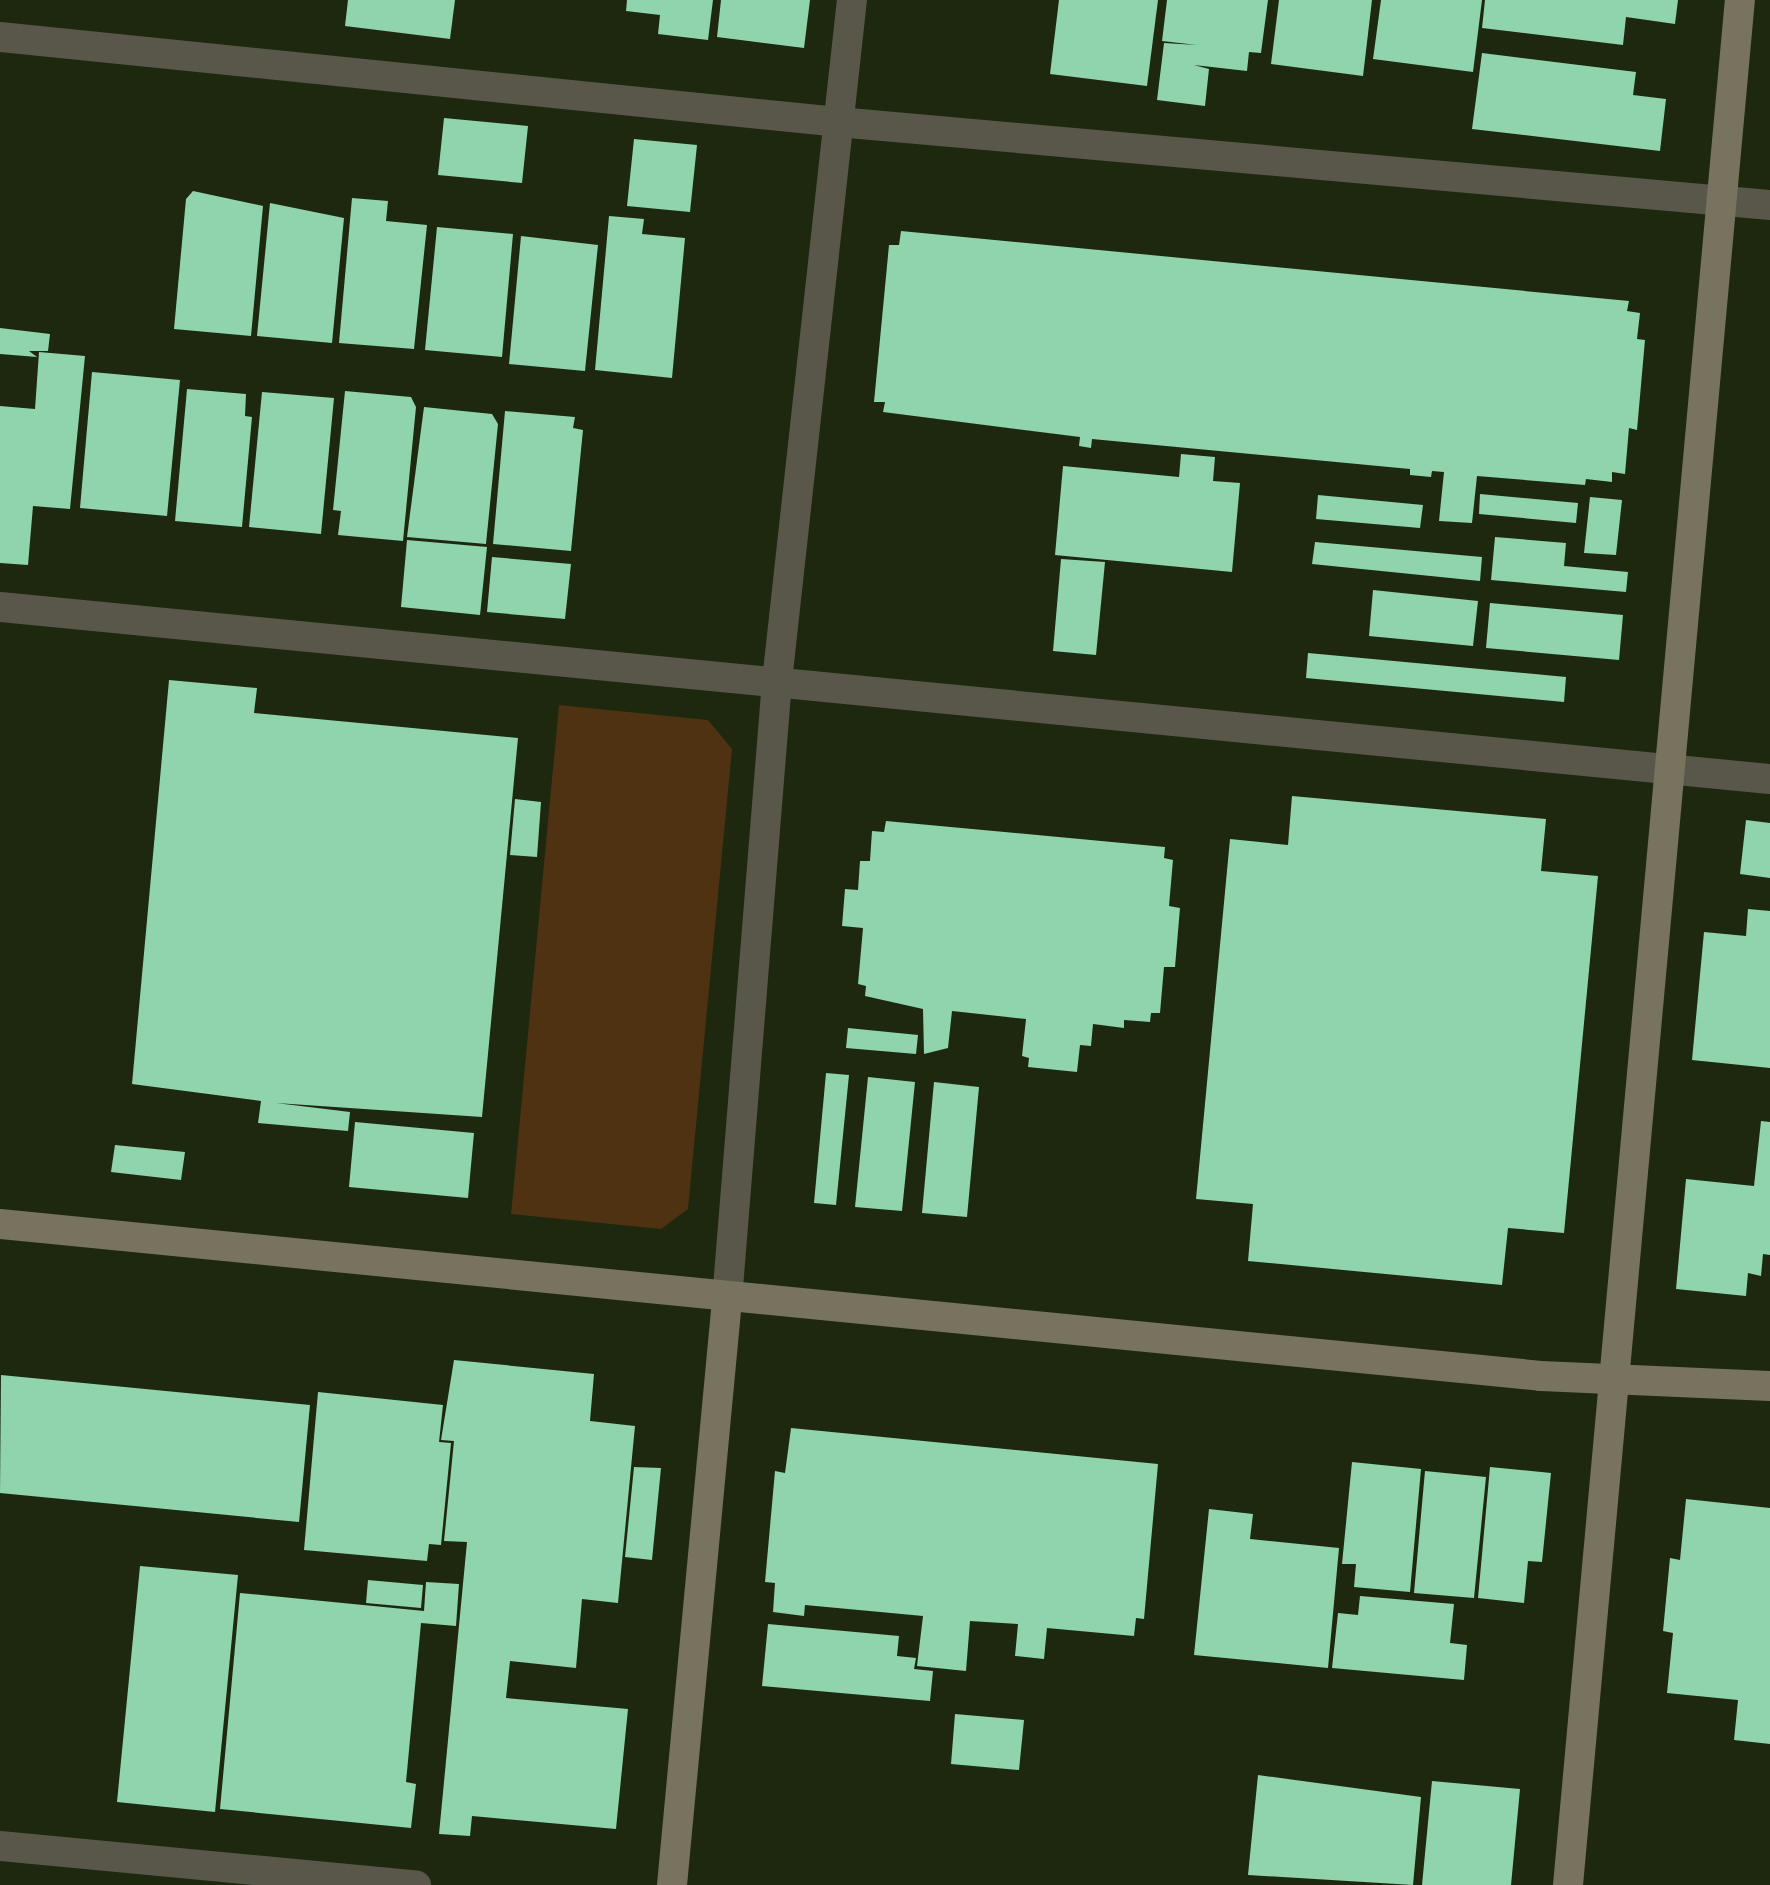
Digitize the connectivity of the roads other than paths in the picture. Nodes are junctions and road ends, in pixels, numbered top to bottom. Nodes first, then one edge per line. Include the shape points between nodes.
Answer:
1 (852, 0) edge
2 (1740, 0) edge
3 (0, 37) edge
4 (838, 122) junction
5 (1722, 201) junction
6 (1770, 205) edge
7 (0, 607) edge
8 (777, 681) junction
9 (1672, 769) junction
10 (1770, 779) edge
11 (0, 1224) edge
12 (727, 1300) junction
13 (1616, 1377) junction
14 (1770, 1386) edge
15 (0, 1846) edge
16 (416, 1885) edge
17 (672, 1885) edge
18 (1568, 1885) edge

1 - 4 street
2 - 5 street
3 - 4 street
4 - 5 street
4 - 8 street
5 - 6 street
5 - 9 street
7 - 8 street
8 - 9 street
8 - 12 street
9 - 10 street
9 - 13 street
11 - 12 street
12 - 13 street
12 - 17 street
13 - 14 street
13 - 18 street
15 - 16 street

